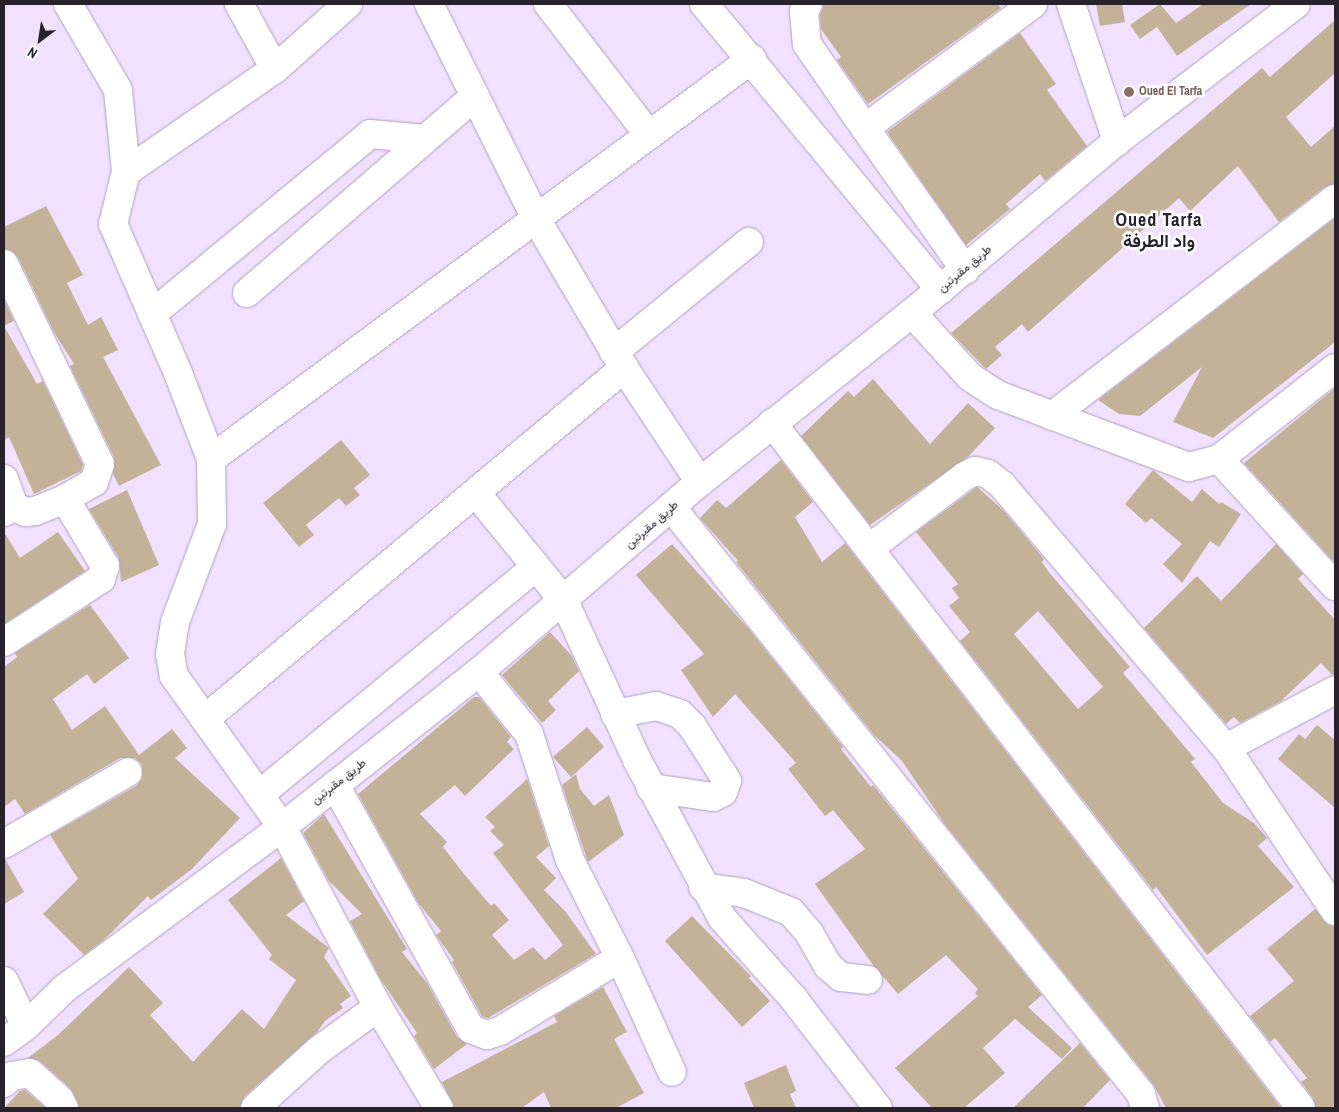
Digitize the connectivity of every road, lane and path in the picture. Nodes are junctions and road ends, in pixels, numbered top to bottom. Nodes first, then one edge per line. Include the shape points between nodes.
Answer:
1 (68, 4) edge
2 (238, 4) edge
3 (348, 4) edge
4 (429, 4) edge
5 (548, 4) edge
6 (704, 4) edge
7 (808, 4) edge
8 (1033, 4) edge
9 (1071, 4) edge
10 (1296, 4) edge
11 (752, 59) junction
12 (275, 69) junction
13 (475, 96) junction
14 (865, 128) junction
15 (649, 135) junction
16 (425, 139) junction
17 (1117, 141) junction
18 (126, 172) junction
19 (1335, 199) edge
20 (536, 219) junction
21 (749, 242) dead end
22 (4, 264) edge
23 (965, 270) junction
24 (941, 290) junction
25 (247, 293) dead end
26 (912, 313) junction
27 (152, 314) junction
28 (619, 360) junction
29 (1335, 368) edge
30 (1052, 416) junction
31 (772, 423) junction
32 (211, 459) junction
33 (1219, 459) junction
34 (4, 479) edge
35 (700, 482) junction
36 (476, 493) junction
37 (65, 499) junction
38 (672, 508) junction
39 (9, 509) edge
40 (871, 547) junction
41 (536, 567) junction
42 (1335, 586) edge
43 (564, 601) junction
44 (4, 642) edge
45 (479, 672) junction
46 (1330, 703) edge
47 (615, 714) junction
48 (205, 719) junction
49 (1226, 748) junction
50 (128, 772) dead end
51 (335, 785) junction
52 (651, 788) junction
53 (259, 794) junction
54 (282, 827) junction
55 (4, 844) edge
56 (703, 887) junction
57 (1335, 911) edge
58 (620, 958) junction
59 (868, 980) dead end
60 (4, 981) edge
61 (378, 1007) junction
62 (26, 1026) junction
63 (4, 1042) edge
64 (672, 1072) dead end
65 (4, 1083) edge
66 (434, 1106) edge
67 (1143, 1107) edge
68 (64, 1108) edge
69 (256, 1108) edge
70 (878, 1108) edge
71 (1301, 1108) edge

1 - 18 street via 118,90
2 - 12 street
3 - 12 street
4 - 13 street
5 - 15 street
6 - 11 street
7 - 14 street via 804,12 807,44
8 - 14 street
9 - 17 street
10 - 17 street, طريق مقبرتين
11 - 15 street
11 - 24 street
12 - 18 street
13 - 16 street
13 - 20 street
14 - 23 street
15 - 20 street
16 - 25 street
16 - 27 street via 370,134
17 - 23 street, طريق مقبرتين
18 - 27 street via 113,224
19 - 30 street
20 - 28 street
20 - 32 street
21 - 28 street
22 - 37 street via 100,464 94,482
23 - 24 street, طريق مقبرتين
24 - 26 street, طريق مقبرتين
26 - 30 street via 984,387
26 - 31 street, طريق مقبرتين
27 - 32 street
28 - 35 street
28 - 36 street
29 - 33 street
30 - 33 street via 1189,467
31 - 35 street, طريق مقبرتين
31 - 40 street
32 - 48 street via 212,524 174,622 170,654 174,676
33 - 42 street
34 - 39 street
35 - 38 street, طريق مقبرتين
36 - 41 street
36 - 48 street
37 - 39 street via 35,512
37 - 44 street via 105,566 102,579
38 - 43 street, طريق مقبرتين
38 - 67 street via 1140,1094
40 - 49 street via 952,484 976,471 988,474 1015,499
40 - 71 street
41 - 43 street
41 - 53 street
43 - 45 street, طريق مقبرتين
43 - 47 street
45 - 51 street, طريق مقبرتين
45 - 58 street via 529,734 570,860
46 - 49 street
47 - 52 street
47 - 52 street via 656,706 680,714 692,726 727,781 723,792 713,797
48 - 53 street
49 - 57 street
50 - 55 street
51 - 54 street, طريق مقبرتين
51 - 58 street via 464,1020 479,1034 500,1031
52 - 56 street via 692,859
53 - 54 street
54 - 61 street
54 - 62 street, طريق مقبرتين via 64,989
56 - 59 street via 744,892 791,912 809,933 828,966 841,977
56 - 70 street via 722,918 793,998
58 - 64 street
60 - 62 street
61 - 66 street
61 - 69 street via 319,1050
62 - 63 street, طريق مقبرتين
65 - 68 street via 12,1076 30,1073 60,1100

